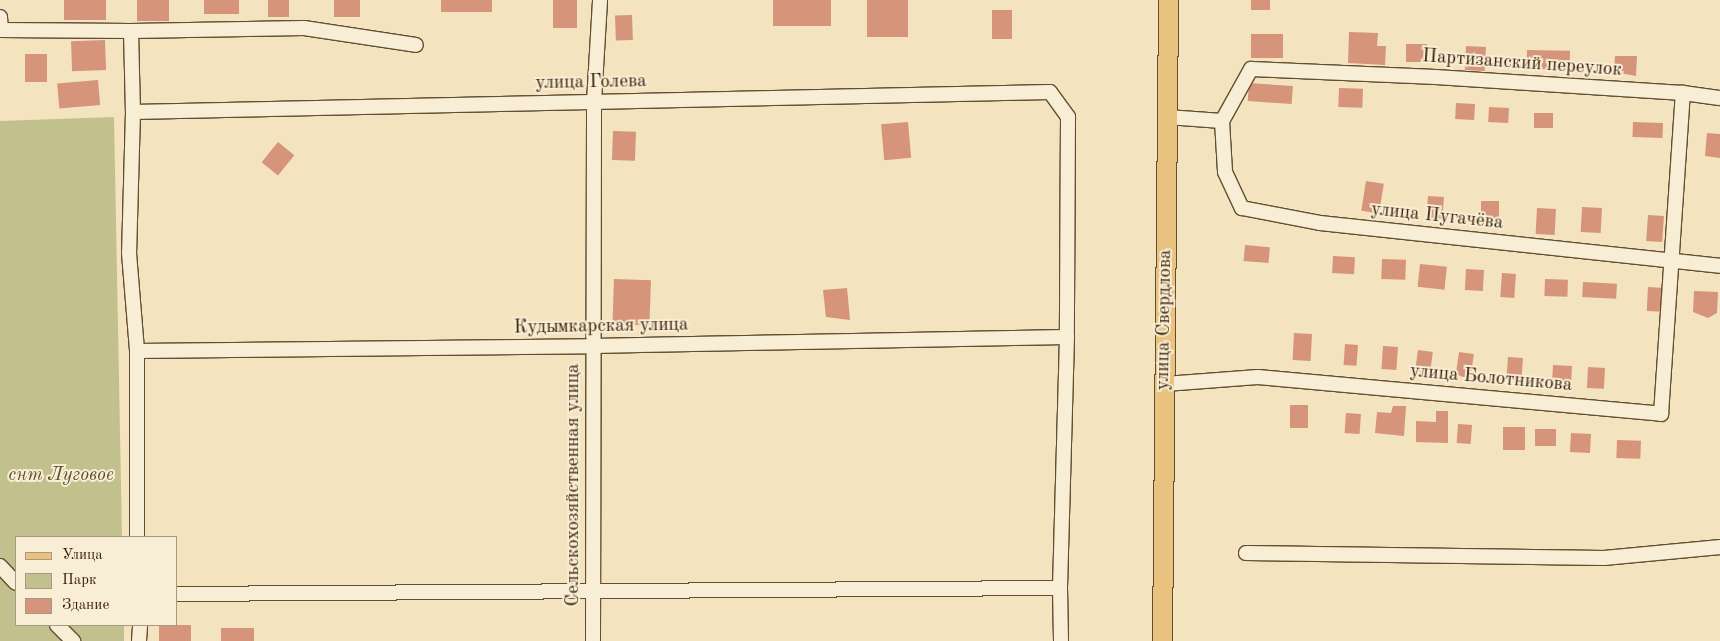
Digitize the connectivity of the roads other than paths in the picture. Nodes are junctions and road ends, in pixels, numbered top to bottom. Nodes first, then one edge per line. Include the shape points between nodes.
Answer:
1 (600, 0) edge
2 (1168, 0) edge
3 (0, 17) edge
4 (131, 31) junction
5 (416, 45) dead end
6 (1683, 93) junction
7 (1720, 98) edge
8 (594, 102) junction
9 (133, 112) junction
10 (1167, 117) junction
11 (1222, 121) junction
12 (1671, 260) junction
13 (1720, 266) edge
14 (1067, 337) junction
15 (593, 346) junction
16 (137, 351) junction
17 (1165, 384) junction
18 (137, 536) edge
19 (1720, 547) edge
20 (1246, 552) dead end
21 (0, 566) edge
22 (15, 582) edge
23 (1060, 588) junction
24 (593, 592) junction
25 (178, 594) edge
26 (58, 626) edge
27 (140, 626) edge
28 (73, 641) edge
29 (139, 641) edge
30 (593, 641) edge
31 (1061, 641) edge
32 (1162, 641) edge

1 - 8 street, Сельскохозяйственная улица
2 - 10 main road, улица Свердлова
3 - 4 street via 1,30
4 - 5 street via 304,28
4 - 9 street
6 - 7 street
6 - 11 street, Партизанский переулок via 1251,69
6 - 12 street
8 - 9 street, улица Голева
8 - 14 street, улица Голева via 1050,92 1068,117
8 - 15 street, Сельскохозяйственная улица
9 - 16 street via 129,253
10 - 11 street
10 - 17 main road, улица Свердлова
11 - 12 street, улица Пугачёва via 1225,172 1242,208 1320,223
12 - 13 street, улица Пугачёва
12 - 17 street, улица Болотникова via 1661,414 1258,377
14 - 15 street, Кудымкарская улица
14 - 23 street
15 - 16 street, Кудымкарская улица
15 - 24 street, Сельскохозяйственная улица
16 - 18 street
17 - 32 main road, улица Свердлова
19 - 20 street via 1604,558
21 - 22 street
23 - 24 street
23 - 31 street
24 - 25 street
24 - 30 street, Сельскохозяйственная улица
26 - 28 street
27 - 29 street

